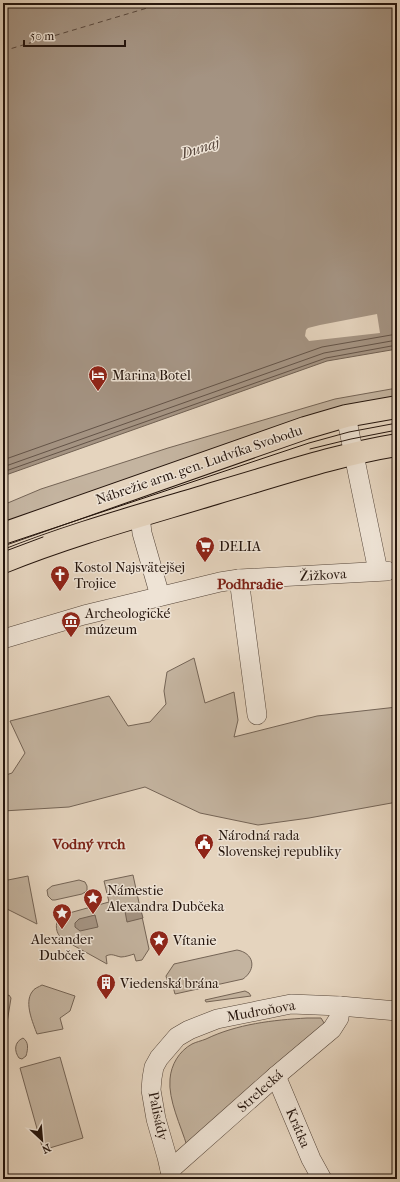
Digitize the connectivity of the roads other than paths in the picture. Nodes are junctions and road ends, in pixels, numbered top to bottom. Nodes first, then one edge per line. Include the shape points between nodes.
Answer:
1 (397, 407) edge
2 (346, 416) junction
3 (397, 445) edge
4 (354, 453) junction
5 (140, 516) junction
6 (3, 534) edge
7 (3, 562) edge
8 (239, 579) junction
9 (160, 596) junction
10 (3, 639) edge
11 (257, 715) dead end
12 (340, 1006) junction
13 (397, 1011) edge
14 (177, 1038) joint
15 (276, 1076) junction
16 (171, 1175) edge
17 (322, 1179) edge

1 - 2 main road, Nábrežie arm. gen. Ludvíka Svobodu
2 - 4 street
2 - 6 main road, Nábrežie arm. gen. Ludvíka Svobodu
3 - 4 main road, Nábrežie arm. gen. Ludvíka Svobodu
4 - 5 main road, Nábrežie arm. gen. Ludvíka Svobodu
4 - 8 street, Žižkova via 383,571
5 - 7 main road, Nábrežie arm. gen. Ludvíka Svobodu
5 - 9 street via 142,533
8 - 9 street, Žižkova
8 - 11 street
9 - 10 street, Žižkova
12 - 13 street, Mudroňova
12 - 14 street, Mudroňova via 291,1004 271,1007 217,1019 189,1030
12 - 15 street, Strelecká via 339,1018 332,1029
14 - 16 street, Palisády via 154,1067 151,1090
15 - 16 street, Strelecká
15 - 17 street, Krátka

